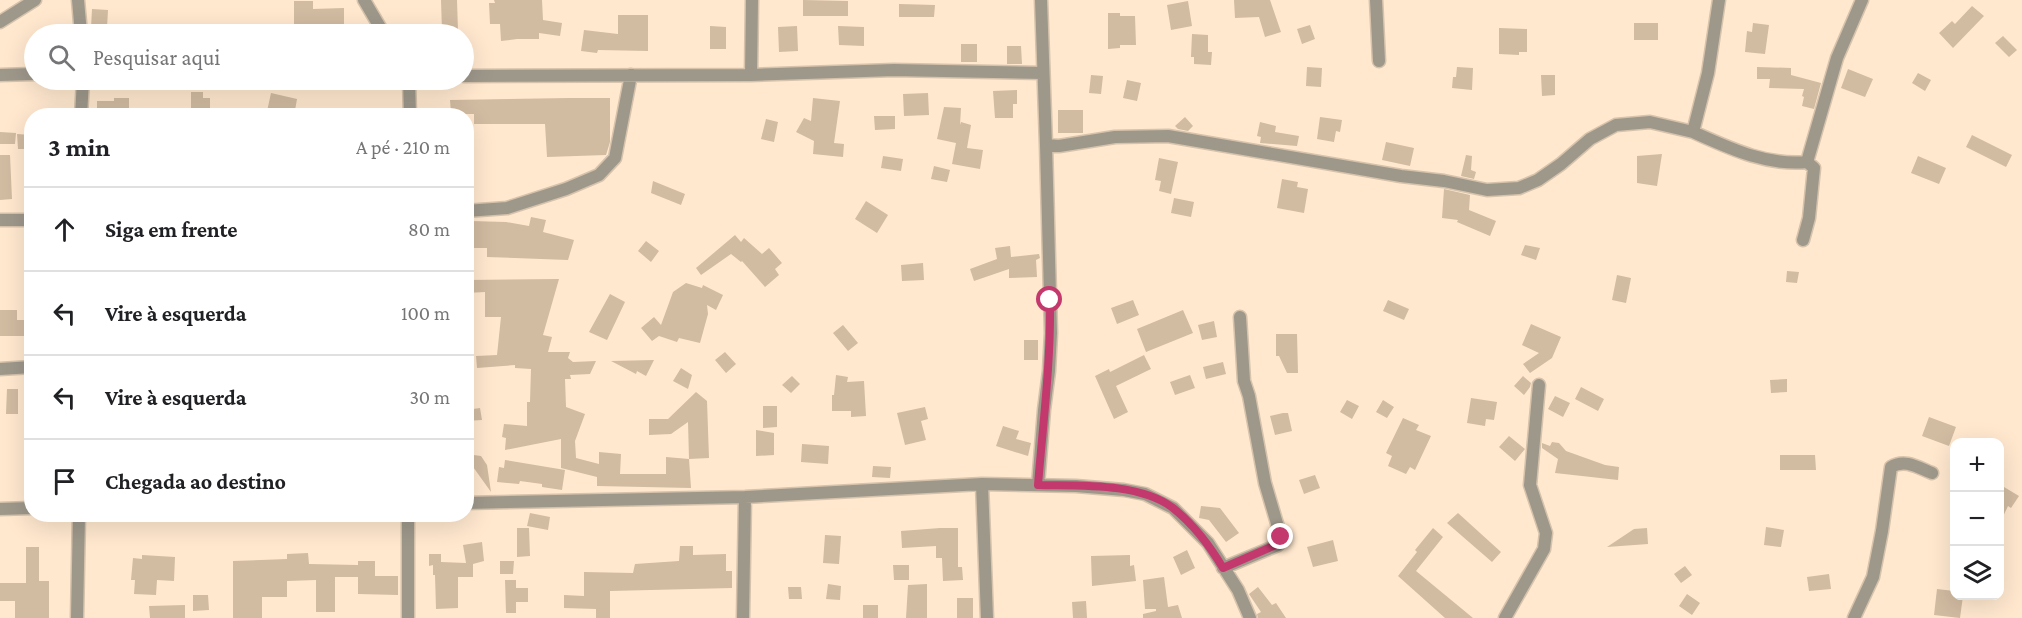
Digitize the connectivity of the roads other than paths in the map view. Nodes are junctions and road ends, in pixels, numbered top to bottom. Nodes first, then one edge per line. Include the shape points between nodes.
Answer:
1 (35, 0) edge
2 (78, 0) edge
3 (364, 0) edge
4 (752, 0) edge
5 (1041, 0) edge
6 (1376, 0) edge
7 (1719, 0) edge
8 (1862, 0) edge
9 (0, 22) edge
10 (80, 24) edge
11 (378, 24) edge
12 (1379, 61) dead end
13 (1043, 73) junction
14 (24, 74) edge
15 (0, 75) edge
16 (631, 75) junction
17 (751, 75) junction
18 (474, 76) edge
19 (82, 90) edge
20 (409, 90) edge
21 (81, 108) edge
22 (410, 108) edge
23 (1693, 132) junction
24 (1046, 145) junction
25 (1807, 162) junction
26 (474, 210) edge
27 (0, 220) edge
28 (24, 220) edge
29 (1803, 240) dead end
30 (1240, 317) dead end
31 (24, 368) edge
32 (0, 369) edge
33 (1539, 385) dead end
34 (1932, 473) dead end
35 (982, 484) junction
36 (1038, 485) junction
37 (745, 497) junction
38 (474, 503) edge
39 (24, 508) edge
40 (0, 509) edge
41 (79, 522) edge
42 (408, 522) edge
43 (1223, 568) junction
44 (77, 618) edge
45 (408, 618) edge
46 (743, 618) edge
47 (987, 618) edge
48 (1250, 618) edge
49 (1505, 618) edge
50 (1854, 618) edge

1 - 9 street
2 - 10 street
3 - 11 street
4 - 17 street
5 - 13 street
6 - 12 street
7 - 23 street via 1708,73
8 - 25 street via 1837,58
13 - 17 street via 894,70
13 - 24 street
14 - 15 street
16 - 17 street
16 - 18 street
16 - 26 street via 615,158 599,175 507,208
19 - 21 street
20 - 22 street
23 - 24 street via 1650,122 1616,125 1590,139 1538,180 1519,188 1487,190 1168,136
23 - 25 street via 1742,154 1793,164
24 - 36 street via 1051,333
25 - 29 street via 1814,168
27 - 28 street
30 - 43 street via 1244,381 1265,483 1281,537 1278,544
31 - 32 street
33 - 49 street via 1530,485 1546,533 1544,549
34 - 50 street via 1910,464 1891,467 1873,577
35 - 36 street
35 - 37 street
35 - 47 street
36 - 43 street via 1124,490 1158,499 1173,508 1208,543
37 - 38 street
37 - 46 street
39 - 40 street
41 - 44 street
42 - 45 street
43 - 48 street

